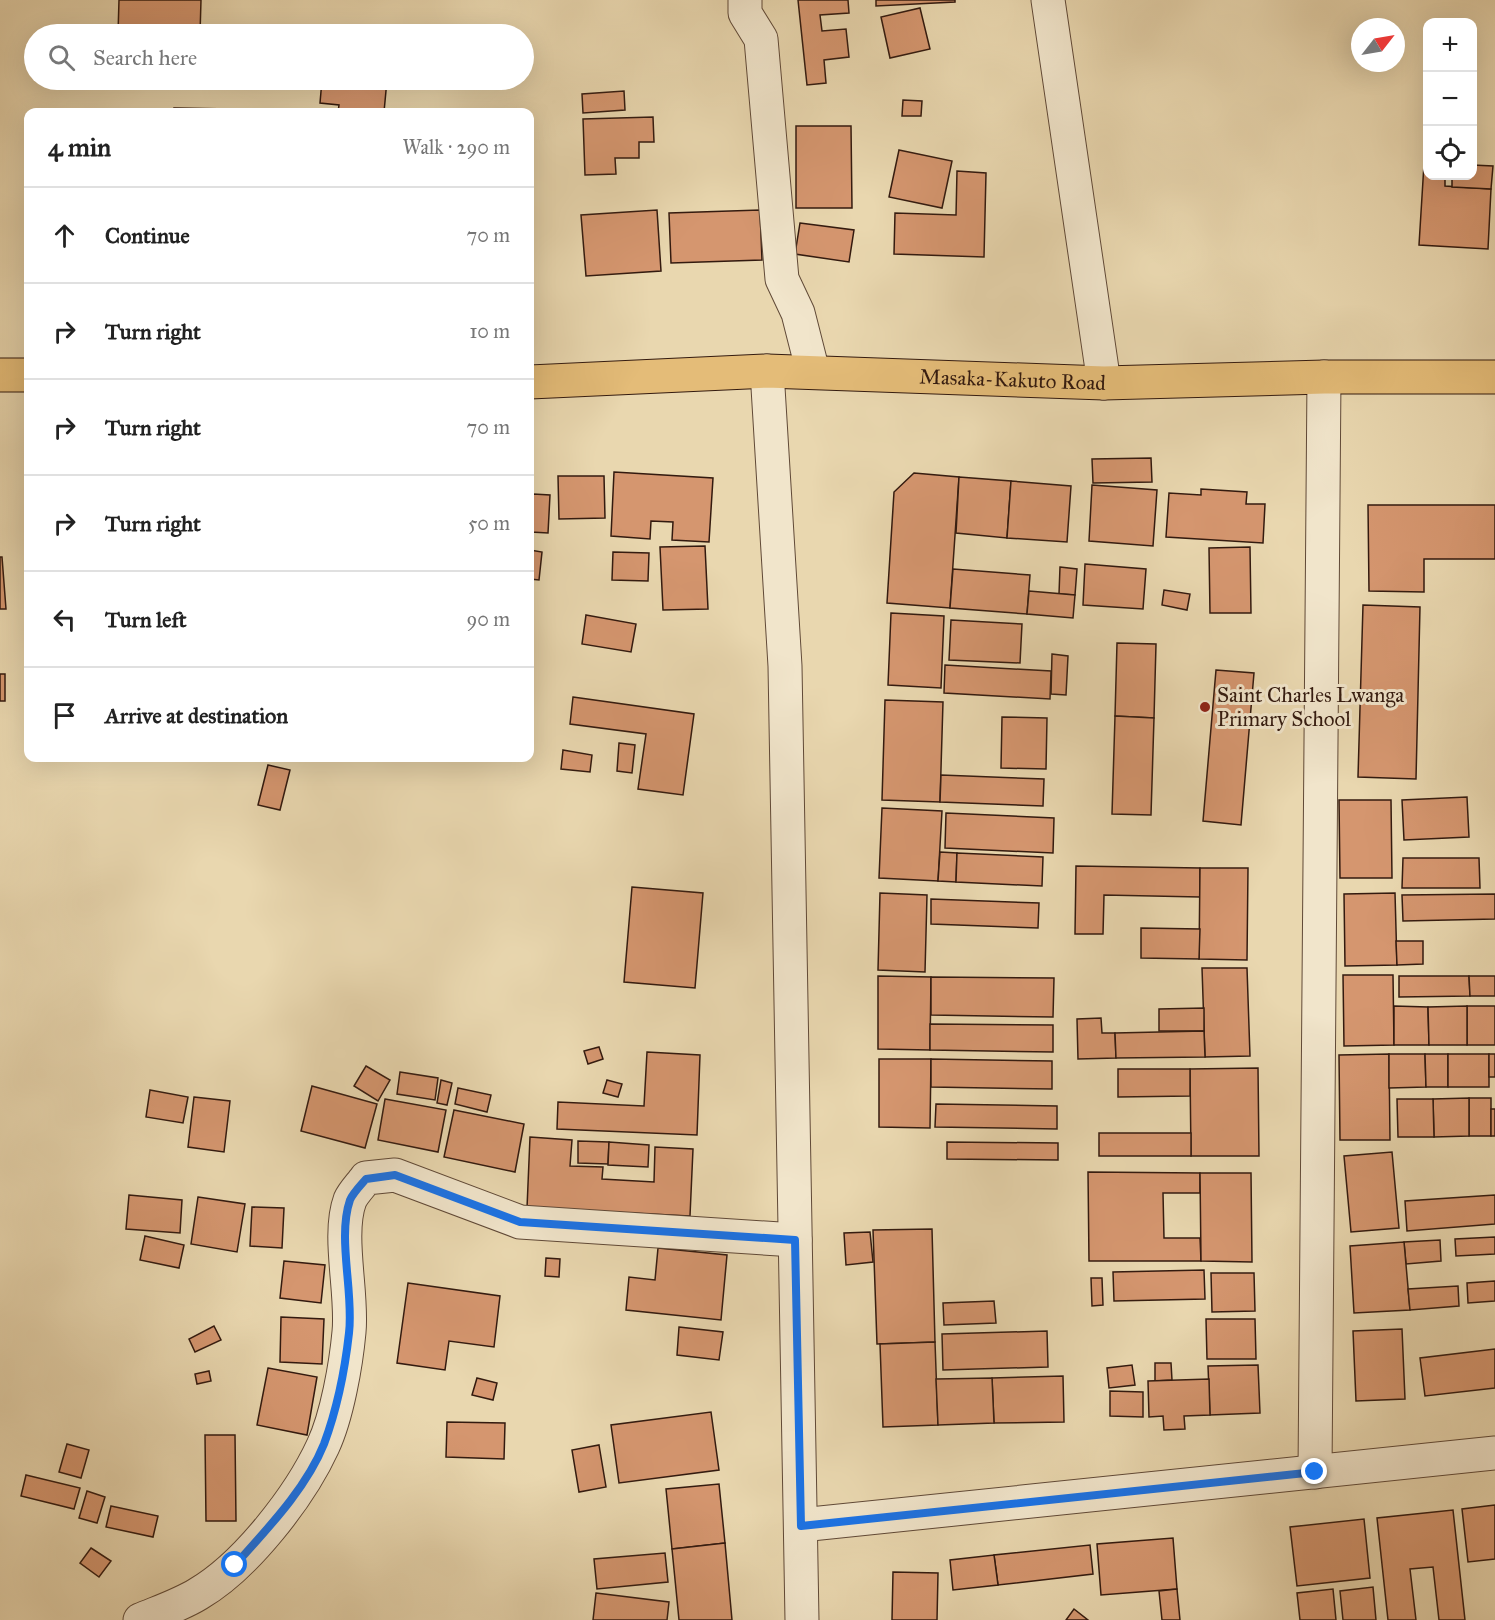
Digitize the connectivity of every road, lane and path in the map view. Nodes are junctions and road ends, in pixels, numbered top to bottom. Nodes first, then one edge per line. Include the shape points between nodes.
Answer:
1 (745, 0) edge
2 (1048, 0) edge
3 (768, 371) junction
4 (813, 372) junction
5 (0, 375) edge
6 (24, 375) edge
7 (1324, 377) junction
8 (1495, 377) edge
9 (534, 382) edge
10 (1104, 383) junction
11 (795, 1240) junction
12 (1495, 1453) edge
13 (1315, 1472) junction
14 (801, 1526) junction
15 (140, 1620) edge
16 (802, 1620) edge

1 - 4 street via 746,13 761,39 782,279 798,313
2 - 10 street
3 - 4 highway, Masaka-Kakuto Road
3 - 9 highway, Masaka-Kakuto Road
3 - 11 street via 785,666
4 - 10 highway, Masaka-Kakuto Road
5 - 6 highway
7 - 8 highway, Masaka-Kakuto Road
7 - 10 highway, Masaka-Kakuto Road
7 - 13 street
11 - 14 street
11 - 15 street via 520,1222 395,1175 366,1179 350,1200 345,1239 350,1331 337,1400 323,1445 303,1481 235,1565 198,1594
12 - 13 street
13 - 14 street
14 - 16 street

